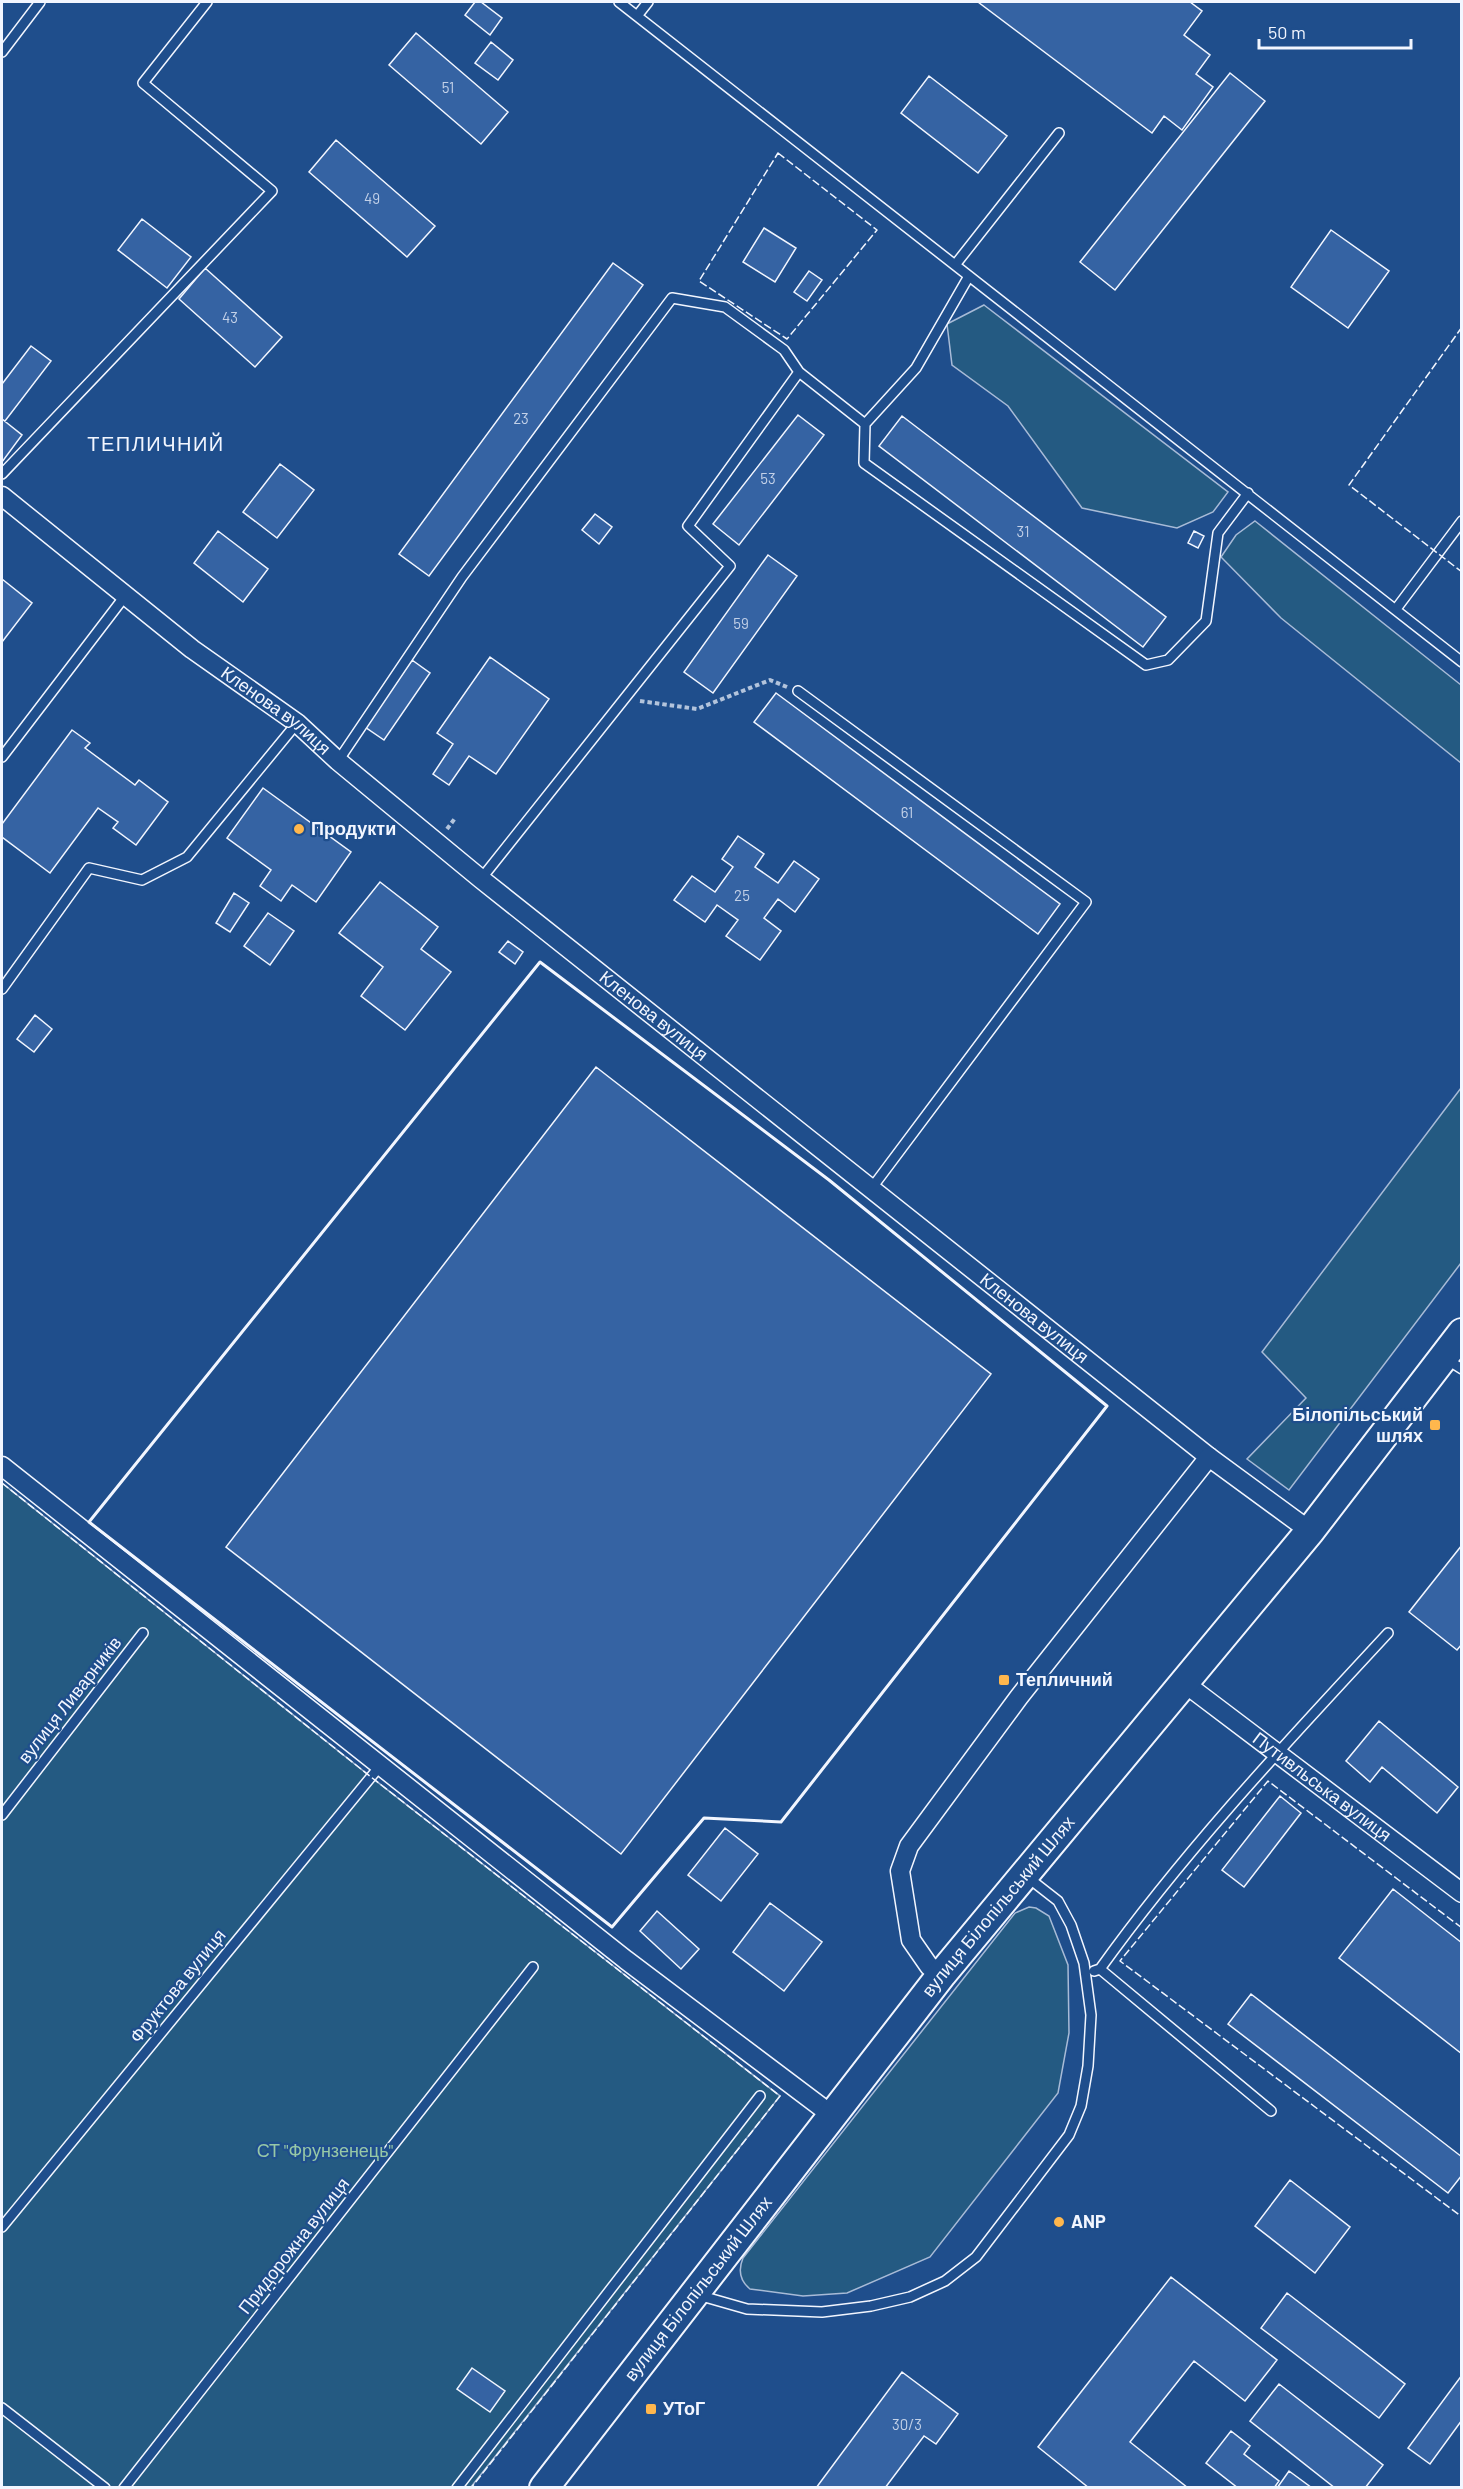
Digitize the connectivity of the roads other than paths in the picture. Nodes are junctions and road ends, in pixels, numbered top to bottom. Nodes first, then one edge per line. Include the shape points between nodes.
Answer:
1 (40, 2) edge
2 (207, 2) edge
3 (619, 2) edge
4 (648, 2) edge
5 (638, 16) junction
6 (2, 52) edge
7 (1059, 133) dead end
8 (955, 265) junction
9 (969, 276) junction
10 (799, 372) junction
11 (865, 424) junction
12 (2, 474) edge
13 (1248, 493) junction
14 (2, 496) edge
15 (1461, 521) edge
16 (125, 596) junction
17 (1396, 609) junction
18 (1461, 662) edge
19 (798, 691) road end
20 (297, 723) junction
21 (2, 757) edge
22 (338, 761) junction
23 (481, 879) junction
24 (2, 989) edge
25 (871, 1189) junction
26 (1461, 1333) edge
27 (1452, 1363) edge
28 (1209, 1457) junction
29 (2, 1466) edge
30 (1310, 1531) junction
31 (142, 1633) dead end
32 (1388, 1634) dead end
33 (1183, 1682) junction
34 (1276, 1754) junction
35 (380, 1766) junction
36 (2, 1815) edge
37 (1024, 1874) junction
38 (1461, 1893) edge
39 (533, 1967) dead end
40 (1100, 1969) junction
41 (1085, 1973) junction
42 (942, 1974) junction
43 (760, 2096) dead end
44 (1271, 2111) dead end
45 (833, 2116) junction
46 (2, 2227) edge
47 (693, 2294) junction
48 (2, 2408) edge
49 (105, 2487) edge
50 (124, 2487) edge
51 (457, 2487) edge
52 (544, 2487) edge

1 - 6 lane
2 - 12 lane via 143,83 272,191
3 - 5 lane
4 - 5 lane
5 - 8 lane
7 - 8 lane
8 - 9 lane
9 - 11 lane via 916,368
9 - 13 lane
10 - 11 lane
10 - 22 lane via 784,350 725,307 672,298 462,577
10 - 23 lane via 688,526 730,566
11 - 13 lane via 864,463 1146,665 1168,660 1206,621 1218,533
13 - 17 lane
14 - 16 street, Кленова вулиця
15 - 17 lane
16 - 20 street, Кленова вулиця
16 - 21 lane
17 - 18 lane
19 - 25 lane via 1086,902
20 - 22 street, Кленова вулиця
20 - 24 lane via 187,857 142,880 90,868
22 - 23 street, Кленова вулиця
23 - 25 street, Кленова вулиця
25 - 28 street, Кленова вулиця
26 - 27 main road, вулиця Білопільський Шлях
27 - 30 main road, вулиця Білопільський Шлях
28 - 30 street, Кленова вулиця
28 - 42 street via 1019,1696 909,1846 900,1871 911,1940 929,1966
29 - 35 street
30 - 33 main road, вулиця Білопільський Шлях
31 - 36 lane, вулиця Ливарників
32 - 34 lane
33 - 34 street, Путивльська вулиця
33 - 37 main road, вулиця Білопільський Шлях
34 - 38 street, Путивльська вулиця
34 - 40 lane via 1134,1922
35 - 45 street via 626,1960
35 - 46 lane, Фруктова вулиця
37 - 41 lane via 1058,1901 1071,1924
37 - 42 main road, вулиця Білопільський Шлях
39 - 50 lane, Придорожна вулиця
40 - 41 lane
40 - 44 lane
41 - 47 lane via 1090,2015 1088,2066 1077,2116 1069,2135 976,2257 945,2281 910,2297 871,2306 822,2312 747,2309
42 - 45 main road, вулиця Білопільський Шлях
43 - 51 lane
45 - 47 main road, вулиця Білопільський Шлях
47 - 52 main road, вулиця Білопільський Шлях
48 - 49 lane

